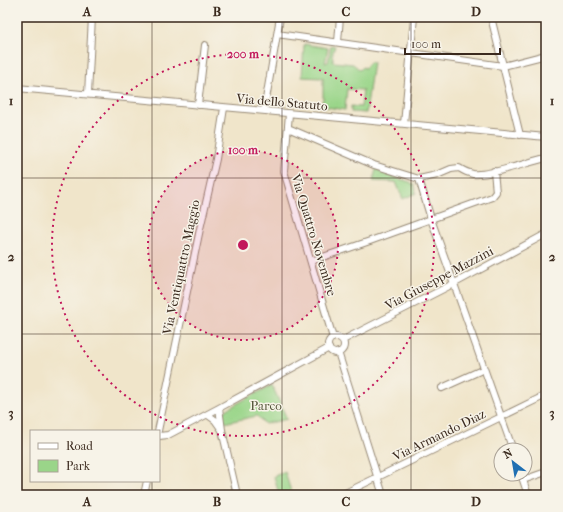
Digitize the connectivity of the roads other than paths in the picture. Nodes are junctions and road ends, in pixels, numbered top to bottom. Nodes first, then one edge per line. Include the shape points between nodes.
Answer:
1 (92, 17) edge
2 (280, 17) edge
3 (340, 17) edge
4 (414, 17) edge
5 (491, 17) edge
6 (277, 34) junction
7 (338, 42) junction
8 (204, 45) dead end
9 (411, 53) junction
10 (546, 55) edge
11 (503, 66) junction
12 (17, 88) edge
13 (88, 94) junction
14 (198, 105) junction
15 (224, 108) junction
16 (264, 111) junction
17 (289, 114) junction
18 (404, 124) junction
19 (288, 128) junction
20 (520, 135) junction
21 (546, 137) edge
22 (546, 158) edge
23 (494, 171) junction
24 (419, 179) junction
25 (431, 219) junction
26 (546, 234) edge
27 (311, 261) junction
28 (455, 284) junction
29 (333, 338) junction
30 (342, 340) junction
31 (329, 348) junction
32 (338, 352) junction
33 (484, 369) junction
34 (442, 388) dead end
35 (546, 395) edge
36 (220, 408) junction
37 (208, 415) junction
38 (501, 417) junction
39 (158, 430) edge
40 (222, 430) junction
41 (160, 436) edge
42 (509, 442) edge
43 (546, 472) edge
44 (533, 475) edge
45 (378, 478) junction
46 (147, 482) edge
47 (524, 482) edge
48 (144, 495) edge
49 (237, 495) edge
50 (341, 495) edge
51 (383, 495) edge
52 (528, 495) edge

1 - 13 street
2 - 6 street
3 - 7 street
4 - 9 street
5 - 11 street
6 - 7 street
6 - 16 street
7 - 9 street
8 - 14 street
9 - 11 street
9 - 18 street
10 - 11 street
11 - 20 street
12 - 13 street, Via dello Statuto
13 - 14 street, Via dello Statuto
14 - 15 street, Via dello Statuto
15 - 16 street, Via dello Statuto
15 - 39 street, Via Ventiquattro Maggio via 217,153
16 - 17 street, Via dello Statuto
17 - 18 street, Via dello Statuto
17 - 19 street, Via Quattro Novembre
18 - 20 street, Via dello Statuto
19 - 24 street via 374,165
19 - 27 street, Via Quattro Novembre via 284,171
20 - 21 street, Via dello Statuto
22 - 23 street
23 - 24 street via 475,174 466,173 459,168
23 - 25 street via 496,192 492,197
24 - 25 street
25 - 27 street
25 - 28 street
26 - 28 street, Via Giuseppe Mazzini
27 - 29 street, Via Quattro Novembre
28 - 30 street, Via Giuseppe Mazzini
28 - 33 street
29 - 30 street via 338,337
29 - 31 street via 329,342
30 - 32 street via 343,348
31 - 32 street via 333,352
31 - 36 street
32 - 45 street
33 - 34 street
33 - 38 street
35 - 38 street, Via Armando Diaz
36 - 37 street
36 - 40 street
37 - 40 street
37 - 41 street via 168,435
38 - 42 street
38 - 45 street, Via Armando Diaz
40 - 49 street
43 - 44 street
45 - 50 street, Via Armando Diaz
45 - 51 street
46 - 48 street
47 - 52 street

